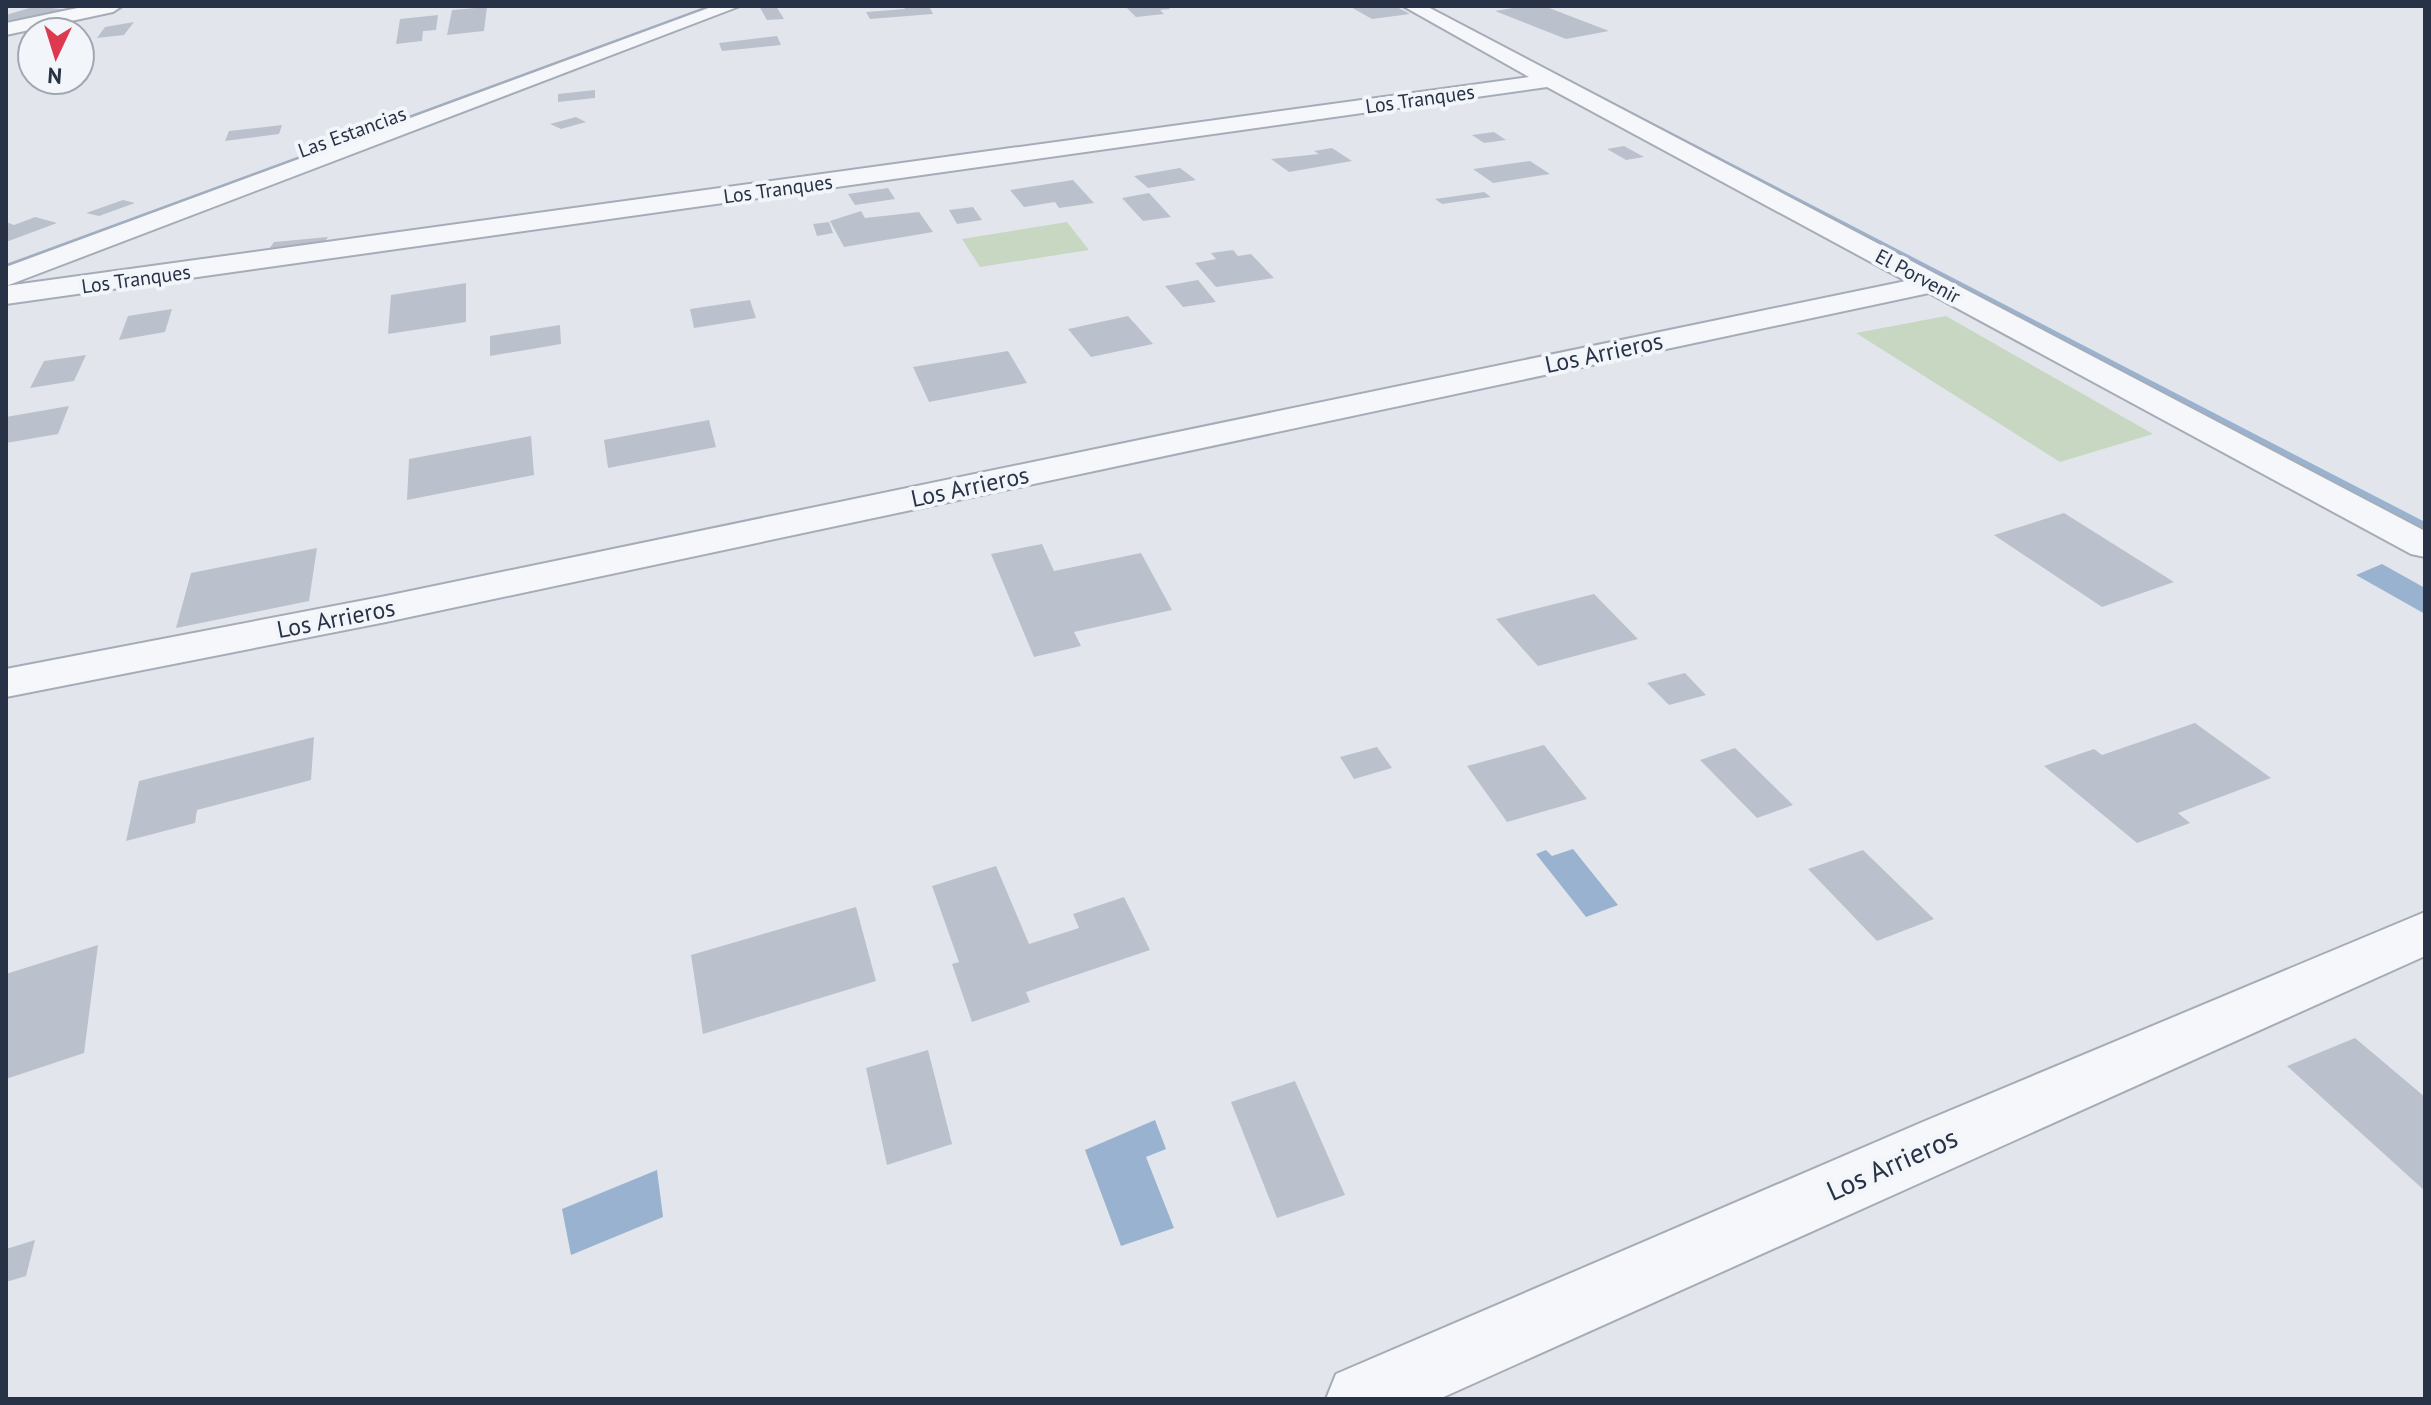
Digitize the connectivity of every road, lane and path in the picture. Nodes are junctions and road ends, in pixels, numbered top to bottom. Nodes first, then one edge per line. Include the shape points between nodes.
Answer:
1 (113, 6) edge
2 (731, 6) edge
3 (1412, 6) edge
4 (695, 11) edge
5 (6, 29) edge
6 (1550, 80) junction
7 (6, 258) edge
8 (6, 277) edge
9 (1933, 284) junction
10 (6, 295) edge
11 (2425, 546) edge
12 (6, 683) edge
13 (2425, 933) edge
14 (1361, 1399) edge

1 - 5 street
2 - 4 street, Los Tranques
3 - 6 street, El Porvenir
4 - 7 street, Las Estancias
4 - 8 street, Los Tranques
6 - 9 street, El Porvenir
6 - 10 street, Los Tranques
9 - 11 street, El Porvenir
9 - 12 street, Los Arrieros via 386,609
13 - 14 street, Los Arrieros

